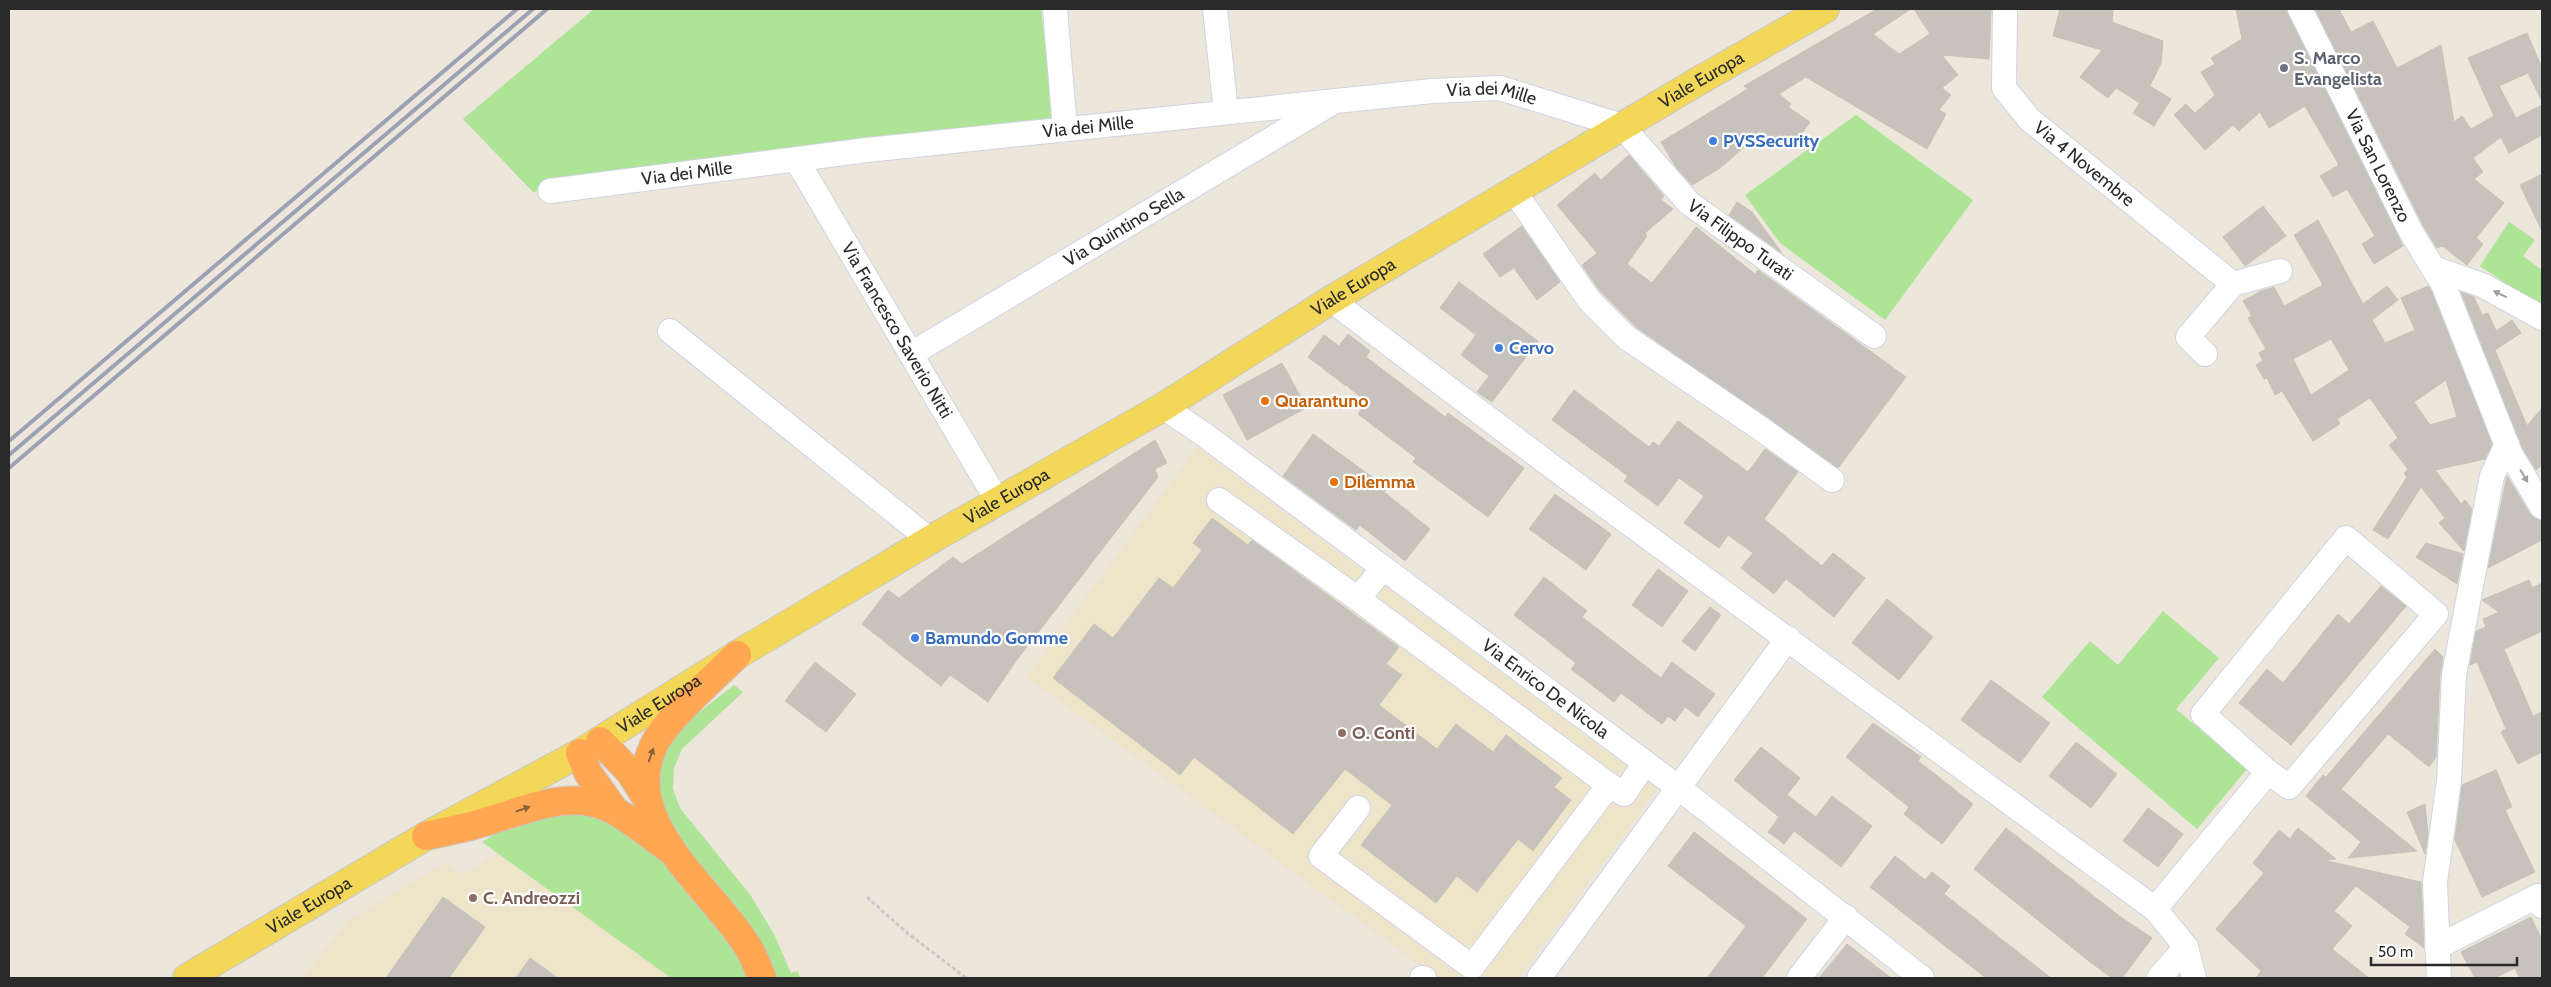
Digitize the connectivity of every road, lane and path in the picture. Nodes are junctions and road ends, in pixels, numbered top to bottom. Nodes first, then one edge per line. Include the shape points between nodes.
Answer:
1 (1055, 9) edge
2 (1215, 9) edge
3 (1825, 9) edge
4 (2005, 9) edge
5 (2300, 9) edge
6 (1336, 101) junction
7 (1226, 112) junction
8 (1622, 126) junction
9 (1065, 129) junction
10 (796, 159) junction
11 (550, 191) dead end
12 (1514, 191) junction
13 (2433, 268) junction
14 (2280, 271) dead end
15 (2233, 284) junction
16 (1331, 300) junction
17 (2542, 318) edge
18 (670, 330) dead end
19 (1874, 336) dead end
20 (911, 354) junction
21 (2205, 354) dead end
22 (1163, 407) junction
23 (2507, 444) junction
24 (1832, 480) dead end
25 (1218, 500) dead end
26 (998, 502) junction
27 (2542, 508) edge
28 (930, 540) junction
29 (1382, 568) junction
30 (1358, 599) junction
31 (1788, 638) junction
32 (737, 655) junction
33 (590, 747) junction
34 (1645, 763) junction
35 (2268, 772) junction
36 (1609, 785) junction
37 (1679, 788) junction
38 (647, 799) junction
39 (1358, 808) dead end
40 (615, 811) junction
41 (426, 836) junction
42 (670, 850) junction
43 (867, 897) dead end
44 (2542, 906) edge
45 (2155, 908) junction
46 (1846, 917) junction
47 (2186, 947) junction
48 (2437, 947) junction
49 (188, 978) edge
50 (762, 978) edge
51 (966, 978) edge
52 (1539, 978) edge
53 (1799, 978) edge
54 (1922, 978) edge
55 (2158, 978) edge
56 (2194, 978) edge
57 (2439, 978) edge

1 - 9 street
2 - 7 street
3 - 8 main road, Viale Europa
4 - 15 street, Via 4 Novembre via 2004,88 2029,119
5 - 13 street, Via San Lorenzo via 2411,232
6 - 7 street, Via dei Mille
6 - 8 street, Via dei Mille via 1500,88
6 - 20 street, Via Quintino Sella
7 - 9 street, Via dei Mille
8 - 12 main road, Viale Europa
8 - 19 street, Via Filippo Turati via 1689,203
9 - 10 street, Via dei Mille
10 - 11 street, Via dei Mille
10 - 20 street, Via Francesco Saverio Nitti
12 - 16 main road, Viale Europa
12 - 24 street via 1589,300 1627,338
17 -> 13 street via 2482,285
13 - 23 street, Via San Lorenzo via 2443,284
14 - 15 street
15 - 21 street via 2188,337
16 - 22 main road, Viale Europa
16 - 31 street
18 - 28 street
20 - 26 street, Via Francesco Saverio Nitti
22 - 26 main road, Viale Europa
22 - 29 street, Via Enrico De Nicola
23 -> 27 street, Via San Lorenzo
23 - 48 street via 2492,476 2454,675 2449,781 2435,882
25 - 30 street
26 - 28 main road, Viale Europa
28 - 32 main road, Viale Europa
29 - 30 street
29 - 34 street, Via Enrico De Nicola
30 - 36 street
31 - 37 street
31 - 45 street
32 - 33 main road, Viale Europa
38 -> 32 highway via 645,774 656,741
33 - 38 highway via 630,772
33 - 40 highway via 592,778
33 - 41 main road, Viale Europa
34 - 36 street via 1624,794
34 - 37 street, Via Enrico De Nicola
35 - 35 street via 2289,787 2436,614 2346,538 2203,714
35 - 45 street
36 - 39 street via 1472,967 1321,856
37 - 46 street, Via Enrico De Nicola
37 - 52 street
38 - 42 highway
41 -> 40 highway via 479,824 534,805 570,800 590,802
40 - 42 highway
41 - 49 main road, Viale Europa
42 - 50 highway via 748,946
43 - 51 path
44 - 48 street via 2538,896
45 - 47 street
46 - 53 street
46 - 54 street, Via Enrico De Nicola
47 - 55 street
47 - 56 street
48 - 57 street

